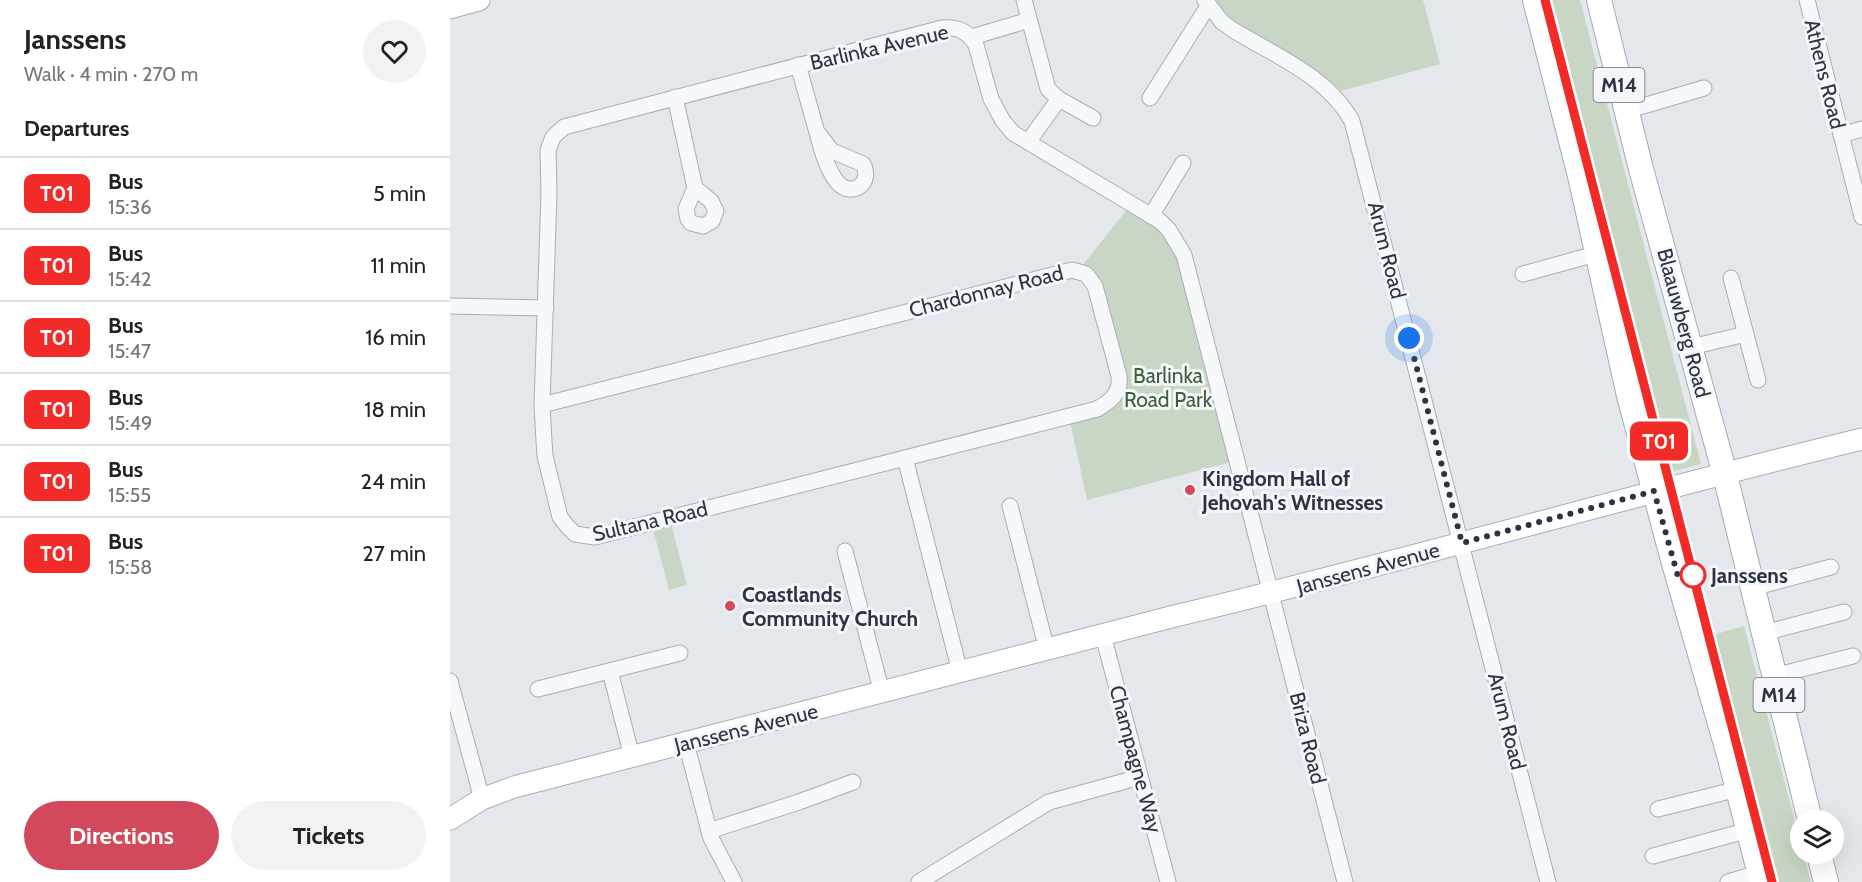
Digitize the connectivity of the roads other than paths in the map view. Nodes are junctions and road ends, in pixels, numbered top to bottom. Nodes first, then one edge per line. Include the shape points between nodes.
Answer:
1 (479, 0) edge
2 (1024, 0) edge
3 (1535, 0) edge
4 (1599, 0) edge
5 (1807, 0) edge
6 (1207, 3) edge
7 (450, 8) edge
8 (1029, 20) junction
9 (972, 38) junction
10 (798, 65) junction
11 (1704, 88) dead end
12 (675, 97) junction
13 (1150, 98) dead end
14 (1059, 99) junction
15 (1626, 111) junction
16 (1093, 118) dead end
17 (1862, 129) edge
18 (818, 133) dead end
19 (1841, 135) junction
20 (1028, 142) junction
21 (1183, 163) dead end
22 (695, 188) dead end
23 (1151, 216) junction
24 (1862, 218) edge
25 (1599, 253) junction
26 (1523, 274) dead end
27 (1731, 278) dead end
28 (450, 306) edge
29 (546, 308) junction
30 (1746, 334) junction
31 (1690, 347) junction
32 (1758, 380) dead end
33 (542, 405) junction
34 (1862, 439) edge
35 (905, 458) junction
36 (1725, 474) junction
37 (1654, 491) junction
38 (1010, 506) dead end
39 (1462, 543) junction
40 (845, 550) dead end
41 (1832, 567) dead end
42 (1753, 588) junction
43 (1271, 593) junction
44 (1844, 612) dead end
45 (1764, 633) junction
46 (1104, 635) junction
47 (1047, 650) junction
48 (680, 653) dead end
49 (1853, 656) dead end
50 (610, 671) junction
51 (960, 672) junction
52 (1774, 676) junction
53 (450, 681) edge
54 (538, 689) dead end
55 (882, 693) junction
56 (686, 743) junction
57 (632, 757) junction
58 (1140, 777) junction
59 (853, 782) dead end
60 (1738, 789) junction
61 (482, 800) junction
62 (1658, 809) dead end
63 (1808, 810) edge
64 (450, 819) edge
65 (1749, 830) junction
66 (709, 831) junction
67 (1653, 856) dead end
68 (1822, 864) edge
69 (1761, 878) edge
70 (734, 882) edge
71 (919, 882) edge
72 (1168, 882) edge
73 (1345, 882) edge
74 (1548, 882) edge
75 (1728, 882) edge
76 (1826, 882) edge

1 - 7 street
2 - 8 street
3 - 25 main road
4 - 15 main road, Blaauwberg Road / M14
5 - 19 street, Athens Road
6 - 13 street
6 - 39 street, Arum Road via 1233,30 1320,81 1338,98 1352,121
8 - 9 street
8 - 14 street via 1045,82
9 - 10 street, Barlinka Avenue via 963,30 942,28
9 - 20 street, Barlinka Avenue via 996,110 1013,133
10 - 12 street, Barlinka Avenue
10 - 18 street
11 - 15 street
12 - 22 street
12 - 29 street, Barlinka Avenue via 564,126 553,137 548,150
14 - 16 street
14 - 20 street
15 - 31 main road, Blaauwberg Road / M14
17 - 19 street
19 - 24 street, Athens Road
20 - 23 street, Barlinka Avenue
21 - 23 street
23 - 43 street, Barlinka Avenue via 1169,230 1184,255
25 - 26 street
25 - 37 main road
27 - 30 street
28 - 29 street
29 - 33 street, Sultana Road
30 - 31 street
30 - 32 street
31 - 36 main road, Blaauwberg Road / M14
33 - 35 street, Sultana Road via 545,456 560,517 575,534 587,536
33 - 35 street, Chardonnay Road via 1066,270 1077,270 1090,278 1119,376 1118,389 1110,402 1097,409
34 - 36 street, Janssens Avenue
35 - 51 street
36 - 37 street, Janssens Avenue
36 - 42 main road, Blaauwberg Road / M14
37 - 39 street, Janssens Avenue
37 - 60 main road
38 - 47 street
39 - 43 street, Janssens Avenue
39 - 74 street, Arum Road
40 - 55 street
41 - 42 street
42 - 45 main road, Blaauwberg Road / M14
43 - 46 street, Janssens Avenue
43 - 73 street, Briza Road
44 - 45 street
45 - 52 main road, Blaauwberg Road / M14
46 - 47 street, Janssens Avenue
46 - 58 street, Champagne Way
47 - 51 street, Janssens Avenue
48 - 50 street
49 - 52 street
50 - 54 street
50 - 57 street
51 - 55 street, Janssens Avenue
52 - 63 main road, Blaauwberg Road / M14
53 - 61 street
55 - 56 street, Janssens Avenue
56 - 57 street, Janssens Avenue
56 - 66 street
57 - 61 street, Janssens Avenue via 513,787
58 - 71 street via 1049,802
58 - 72 street, Champagne Way
59 - 66 street
60 - 62 street
60 - 65 main road
61 - 64 street, Janssens Avenue
65 - 67 street
65 - 69 main road
66 - 70 street
68 - 76 main road
69 - 75 street

